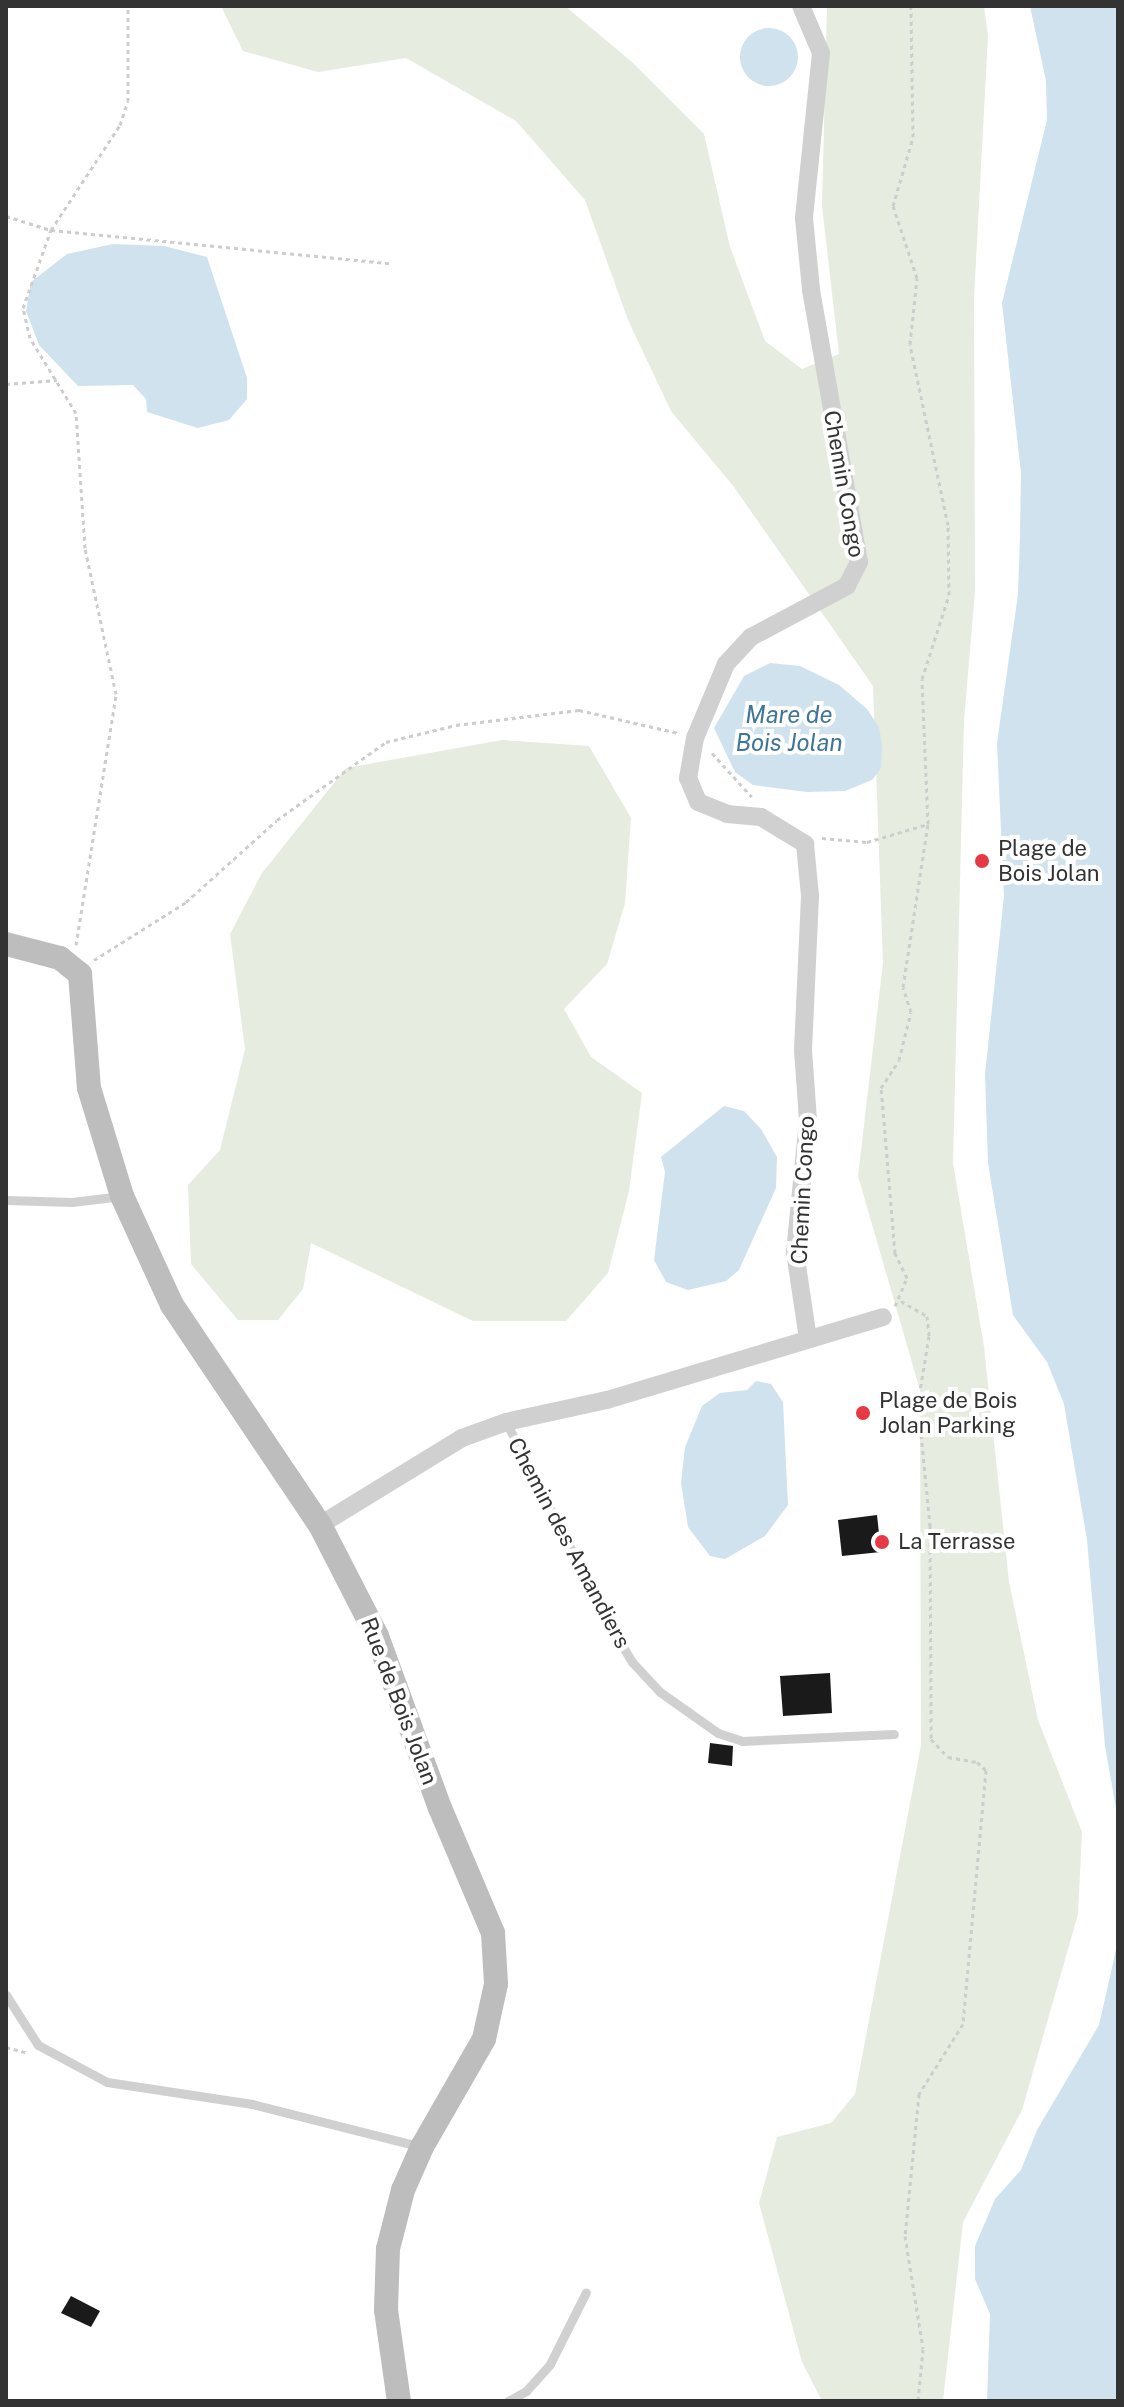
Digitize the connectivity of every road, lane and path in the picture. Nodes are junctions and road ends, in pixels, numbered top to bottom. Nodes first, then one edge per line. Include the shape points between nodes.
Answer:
1 (128, 6) edge
2 (801, 6) edge
3 (911, 6) edge
4 (6, 216) edge
5 (51, 230) junction
6 (389, 263) dead end
7 (57, 380) junction
8 (6, 384) edge
9 (695, 738) junction
10 (761, 817) junction
11 (928, 824) junction
12 (805, 844) junction
13 (6, 944) edge
14 (76, 970) junction
15 (122, 1196) junction
16 (6, 1200) edge
17 (883, 1317) dead end
18 (808, 1339) junction
19 (506, 1422) junction
20 (320, 1525) junction
21 (894, 1734) dead end
22 (6, 1995) edge
23 (422, 2147) junction
24 (586, 2292) dead end
25 (399, 2401) edge
26 (508, 2401) edge
27 (918, 2401) edge

1 - 5 path via 128,101 120,125
2 - 9 street, Chemin Congo via 821,53 804,218 811,290 859,562 847,586 751,637 726,664
3 - 11 path via 913,137 893,206 917,278 910,344 948,525 949,595 922,679
4 - 5 path
5 - 6 path
5 - 7 path via 23,308 30,338
7 - 8 path
7 - 14 path via 72,402 79,431 85,548 116,694
9 - 10 path via 748,787
9 - 10 street, Chemin Congo via 688,778 698,802 727,814
9 - 14 path via 579,710 456,725 386,742 277,820 186,902
10 - 12 street, Chemin Congo
11 - 12 path via 867,842 822,838
11 - 27 path via 903,987 911,1012 899,1060 881,1088 895,1253 907,1278 900,1300 927,1316 929,1336 918,1403 930,1526 931,1739 948,1757 977,1762 986,1770 963,2024 919,2094 905,2236 923,2349
12 - 18 street, Chemin Congo via 810,896 803,1050 808,1120 795,1252
13 - 14 street
14 - 15 street, Rue de Bois Jolan via 89,1088
15 - 16 lane via 72,1202
15 - 20 street, Rue de Bois Jolan via 172,1305
17 - 18 street
18 - 19 street via 607,1400
19 - 20 street via 462,1438
19 - 21 lane, Chemin des Amandiers via 610,1625 632,1662 660,1692 718,1733 742,1741
20 - 23 street, Rue de Bois Jolan via 377,1636 493,1933 496,1984 484,2039
22 - 23 lane via 38,2045 107,2082 252,2104
23 - 25 street, Rue de Bois Jolan via 403,2190 388,2249 386,2310
24 - 26 lane via 550,2364 526,2391

